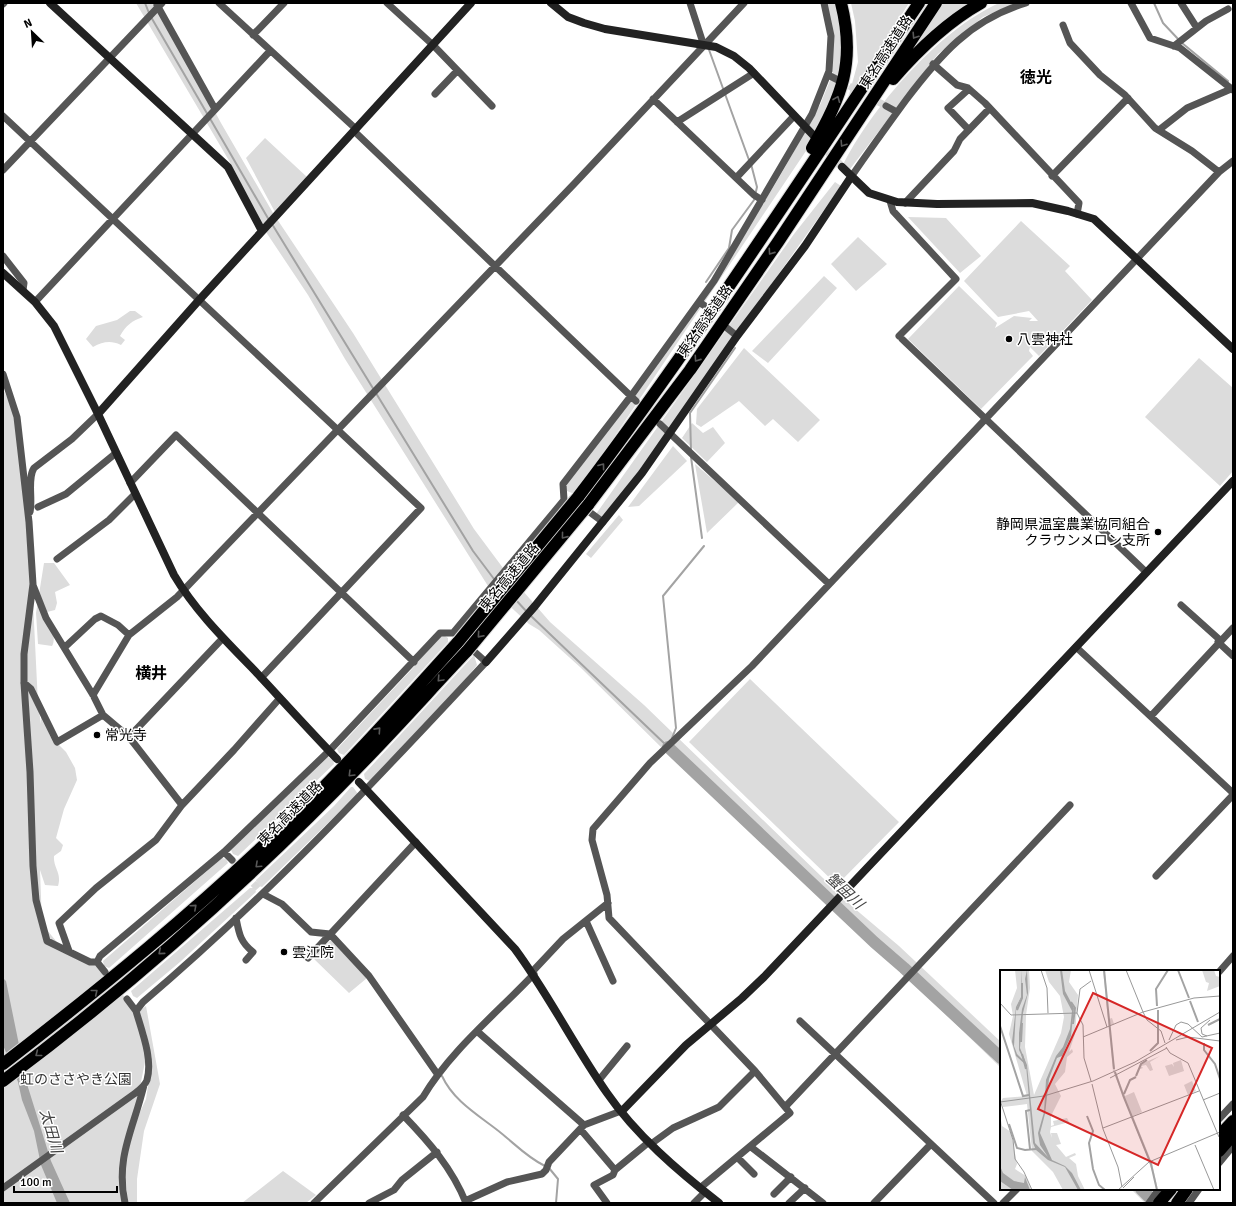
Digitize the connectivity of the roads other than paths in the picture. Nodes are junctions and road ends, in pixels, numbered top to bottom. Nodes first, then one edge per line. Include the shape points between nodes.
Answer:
1 (50, 3) edge
2 (219, 3) edge
3 (284, 3) edge
4 (387, 3) edge
5 (471, 3) edge
6 (551, 3) edge
7 (690, 3) edge
8 (744, 3) edge
9 (824, 3) edge
10 (841, 3) edge
11 (919, 3) edge
12 (936, 3) edge
13 (981, 3) edge
14 (1026, 3) edge
15 (1131, 3) edge
16 (1181, 3) edge
17 (158, 4) edge
18 (1228, 9) dead end
19 (1063, 24) dead end
20 (1197, 28) junction
21 (253, 35) junction
22 (704, 44) junction
23 (433, 46) junction
24 (1174, 46) junction
25 (270, 51) junction
26 (108, 58) junction
27 (933, 64) junction
28 (458, 70) junction
29 (754, 73) junction
30 (828, 75) junction
31 (838, 80) tunnel mouth
32 (969, 89) junction
33 (1232, 89) edge
34 (435, 94) dead end
35 (1128, 98) junction
36 (653, 99) junction
37 (492, 106) dead end
38 (886, 106) tunnel mouth
39 (989, 108) junction
40 (215, 109) junction
41 (897, 112) junction
42 (863, 114) junction
43 (3, 116) edge
44 (794, 116) junction
45 (677, 122) junction
46 (804, 126) junction
47 (355, 130) junction
48 (969, 130) junction
49 (1159, 130) junction
50 (192, 134) junction
51 (814, 136) tunnel mouth
52 (31, 142) junction
53 (1233, 160) edge
54 (842, 167) tunnel mouth
55 (3, 170) edge
56 (1219, 172) junction
57 (1052, 176) junction
58 (851, 177) junction
59 (736, 178) junction
60 (762, 200) junction
61 (890, 201) junction
62 (905, 203) junction
63 (1077, 214) junction
64 (114, 219) junction
65 (262, 231) junction
66 (3, 256) edge
67 (1136, 258) junction
68 (494, 266) junction
69 (3, 273) edge
70 (734, 278) junction
71 (23, 290) junction
72 (200, 299) junction
73 (35, 302) junction
74 (698, 302) junction
75 (705, 306) dead end
76 (728, 328) dead end
77 (737, 336) junction
78 (1233, 349) edge
79 (3, 374) edge
80 (634, 398) junction
81 (98, 414) junction
82 (985, 418) junction
83 (660, 424) dead end
84 (337, 430) junction
85 (670, 432) junction
86 (116, 453) junction
87 (1233, 481) edge
88 (130, 483) junction
89 (564, 493) junction
90 (135, 494) junction
91 (38, 507) dead end
92 (258, 513) junction
93 (29, 522) junction
94 (602, 522) junction
95 (57, 559) dead end
96 (1146, 572) junction
97 (33, 584) junction
98 (829, 584) junction
99 (183, 591) junction
100 (341, 592) junction
101 (1181, 605) dead end
102 (1233, 628) edge
103 (129, 635) junction
104 (455, 637) junction
105 (223, 638) junction
106 (1219, 641) junction
107 (65, 647) junction
108 (1076, 647) junction
109 (1233, 656) edge
110 (414, 662) junction
111 (486, 662) junction
112 (261, 678) junction
113 (24, 684) junction
114 (93, 695) junction
115 (280, 698) junction
116 (103, 715) junction
117 (1151, 716) junction
118 (129, 738) junction
119 (329, 750) junction
120 (337, 759) dead end
121 (359, 782) dead end
122 (367, 790) junction
123 (1233, 794) edge
124 (182, 805) junction
125 (1070, 805) dead end
126 (416, 842) junction
127 (224, 852) junction
128 (232, 860) tunnel mouth
129 (1156, 876) dead end
130 (263, 894) junction
131 (608, 903) junction
132 (236, 918) junction
133 (586, 922) junction
134 (330, 934) junction
135 (69, 951) junction
136 (1233, 956) edge
137 (308, 958) dead end
138 (246, 960) dead end
139 (97, 962) junction
140 (1220, 971) edge
141 (105, 972) dead end
142 (533, 973) junction
143 (613, 981) dead end
144 (127, 998) dead end
145 (136, 1011) junction
146 (800, 1021) dead end
147 (711, 1024) junction
148 (478, 1032) junction
149 (628, 1046) dead end
150 (834, 1054) junction
151 (3, 1064) edge
152 (756, 1071) junction
153 (438, 1075) junction
154 (599, 1080) junction
155 (3, 1081) edge
156 (144, 1085) junction
157 (1233, 1104) edge
158 (786, 1106) junction
159 (621, 1111) junction
160 (403, 1115) junction
161 (1220, 1118) edge
162 (1233, 1121) edge
163 (583, 1128) junction
164 (1220, 1135) edge
165 (1233, 1135) edge
166 (650, 1143) junction
167 (931, 1144) junction
168 (1233, 1146) edge
169 (751, 1147) junction
170 (1220, 1150) edge
171 (437, 1152) junction
172 (738, 1158) junction
173 (1220, 1162) edge
174 (615, 1170) junction
175 (754, 1174) dead end
176 (791, 1177) junction
177 (3, 1188) edge
178 (805, 1188) junction
179 (702, 1190) junction
180 (1016, 1190) edge
181 (1158, 1190) edge
182 (1170, 1190) edge
183 (1177, 1190) edge
184 (1186, 1190) edge
185 (1190, 1190) edge
186 (1198, 1190) edge
187 (774, 1194) dead end
188 (466, 1202) edge
189 (125, 1203) edge
190 (314, 1203) edge
191 (370, 1203) edge
192 (607, 1203) edge
193 (694, 1203) edge
194 (719, 1203) edge
195 (789, 1203) edge
196 (824, 1203) edge
197 (874, 1203) edge
198 (994, 1203) edge
199 (1004, 1203) edge
200 (1148, 1203) edge
201 (1159, 1203) edge
202 (1168, 1203) edge
203 (1177, 1203) edge
204 (1183, 1203) edge
205 (1189, 1203) edge

1 - 26 street
2 - 21 street
3 - 21 street
4 - 23 street
5 - 23 street
6 - 22 street via 568,18 605,29
7 - 22 street
8 - 22 street
9 - 30 street via 831,36
70 -> 10 highway via 776,212 824,128 840,91 848,49
11 - 70 highway, 東名高速道路
12 -> 42 highway, 東名高速道路
13 - 42 highway via 964,12 928,42
14 - 27 street via 994,15 975,26 954,42
15 - 24 street via 1150,38
16 - 20 street
17 - 26 street
17 - 40 street
18 - 20 street
19 - 35 street via 1070,43 1100,75
20 - 24 street
21 - 25 street
22 - 29 street via 734,56
22 - 36 street
23 - 28 street
23 - 47 street
24 - 33 street via 1187,53
25 - 40 street
25 - 47 street
26 - 50 street
26 - 52 street
27 - 32 street via 957,85
27 - 41 street
28 - 34 street
28 - 37 street
29 - 44 street
29 - 45 street
30 - 31 street
30 - 46 street via 812,114
32 - 39 street
32 - 48 street via 948,108
33 - 49 street via 1187,108
35 - 49 street
35 - 57 street
36 - 45 street
36 - 68 street
38 - 41 street
39 - 48 street
39 - 57 street
40 - 50 street
41 - 58 street
42 -> 155 highway, 東名高速道路, bridge via 690,370 588,505 467,651 367,758 257,866 140,971
43 - 52 street
44 - 46 street
44 - 59 street
45 - 59 street
46 - 51 street
46 - 60 street
47 - 65 street
47 - 68 street
48 - 62 street via 960,139 954,151
49 - 56 street
50 - 64 street
50 - 65 street via 228,166
52 - 55 street
52 - 64 street
53 - 56 street
54 - 58 street
56 - 67 street
57 - 63 street via 1079,203
58 - 61 street via 869,193
58 - 77 street via 805,246
59 - 60 street
60 - 74 street via 714,281
61 - 62 street
61 - 82 street via 893,211 956,279 901,337
62 - 63 street via 1032,203
63 - 67 street via 1094,219
64 - 72 street
64 - 73 street
65 - 72 street
66 - 71 street via 24,284
67 - 78 street
67 - 82 street
68 - 80 street
68 - 84 street
69 - 71 street
104 -> 70 highway, 東名高速道路, bridge via 578,497 636,421
71 - 73 street
72 - 81 street
72 - 84 street
73 - 81 street via 54,326
74 - 75 street
74 - 80 street
76 - 77 street
77 - 85 street
79 - 93 street via 17,417
80 - 89 street via 563,484
81 - 86 street
81 - 93 street via 72,440 34,468 31,473 32,501
82 - 96 street
82 - 98 street
83 - 85 street
84 - 92 street
84 - 100 street via 421,508
85 - 94 street via 642,473
85 - 98 street
86 - 88 street
86 - 91 street via 66,494
87 - 96 street
88 - 90 street
88 - 92 street via 176,435
89 - 94 street
89 - 104 street via 564,500
90 - 95 street via 109,520
90 - 99 street
92 - 99 street
92 - 100 street
93 - 97 street
94 - 111 street via 535,606
96 - 108 street
97 - 107 street via 46,618
97 - 113 street via 24,654
98 - 131 street via 752,666 650,763 593,829 592,840
99 - 103 street
99 - 105 street
100 - 110 street
100 - 112 street
101 - 106 street
102 - 106 street
103 - 107 street via 102,616 95,619
103 - 114 street
104 - 110 street via 440,633
104 - 111 street
151 -> 104 highway, 東名高速道路 via 131,963 287,823 359,751
105 - 112 street
105 - 118 street
106 - 109 street
106 - 117 street
107 - 114 street
108 - 117 street
108 - 147 street via 764,977
110 - 119 street
111 - 122 street
112 - 115 street
113 - 116 street via 31,689 57,742
113 - 135 street via 36,900 47,941
114 - 116 street
115 - 119 street
115 - 124 street
116 - 118 street
117 - 123 street
118 - 124 street
119 - 120 street
119 - 127 street
121 - 122 street
122 - 126 street
122 - 130 street
123 - 129 street
124 - 135 street via 156,840 96,888 59,923
125 - 150 street
126 - 134 street
126 - 142 street via 498,929
127 - 128 street
127 - 139 street via 100,956
130 - 132 street
130 - 134 street via 282,904 311,932
131 - 133 street
131 - 147 street via 609,918
132 - 138 street via 240,938 253,952
132 - 145 street
133 - 142 street via 551,949
133 - 143 street
134 - 137 street
134 - 153 street via 369,976
135 - 139 street via 90,962
136 - 140 street
139 - 141 street
142 - 148 street
142 - 154 street
144 - 145 street
145 - 156 street via 147,1052 147,1079
146 - 150 street
147 - 152 street
147 - 159 street via 686,1044
148 - 153 street
148 - 163 street
149 - 154 street
150 - 158 street
150 - 167 street
152 - 158 street
152 - 166 street via 719,1107 673,1128
153 - 160 street via 423,1097
154 - 159 street
156 - 177 street
156 - 189 street via 124,1149 121,1170
157 - 161 street
158 - 169 street via 790,1113
159 - 163 street
159 - 166 street
160 - 171 street
160 - 190 street
162 - 164 highway
163 - 174 street
163 - 188 street via 550,1162 542,1174 507,1182
165 - 170 highway
166 - 174 street
166 - 179 street
167 - 197 street
167 - 198 street
168 - 173 street
169 - 172 street
169 - 176 street
171 - 188 street via 450,1169
171 - 191 street via 402,1180 394,1190
172 - 175 street
172 - 179 street
174 - 192 street via 613,1175 594,1185
176 - 178 street
176 - 187 street
178 - 195 street
178 - 196 street
179 - 193 street
179 - 194 street
180 - 199 street
181 - 200 street
182 - 201 highway
183 - 202 highway
184 - 203 highway
185 - 204 highway
186 - 205 street

